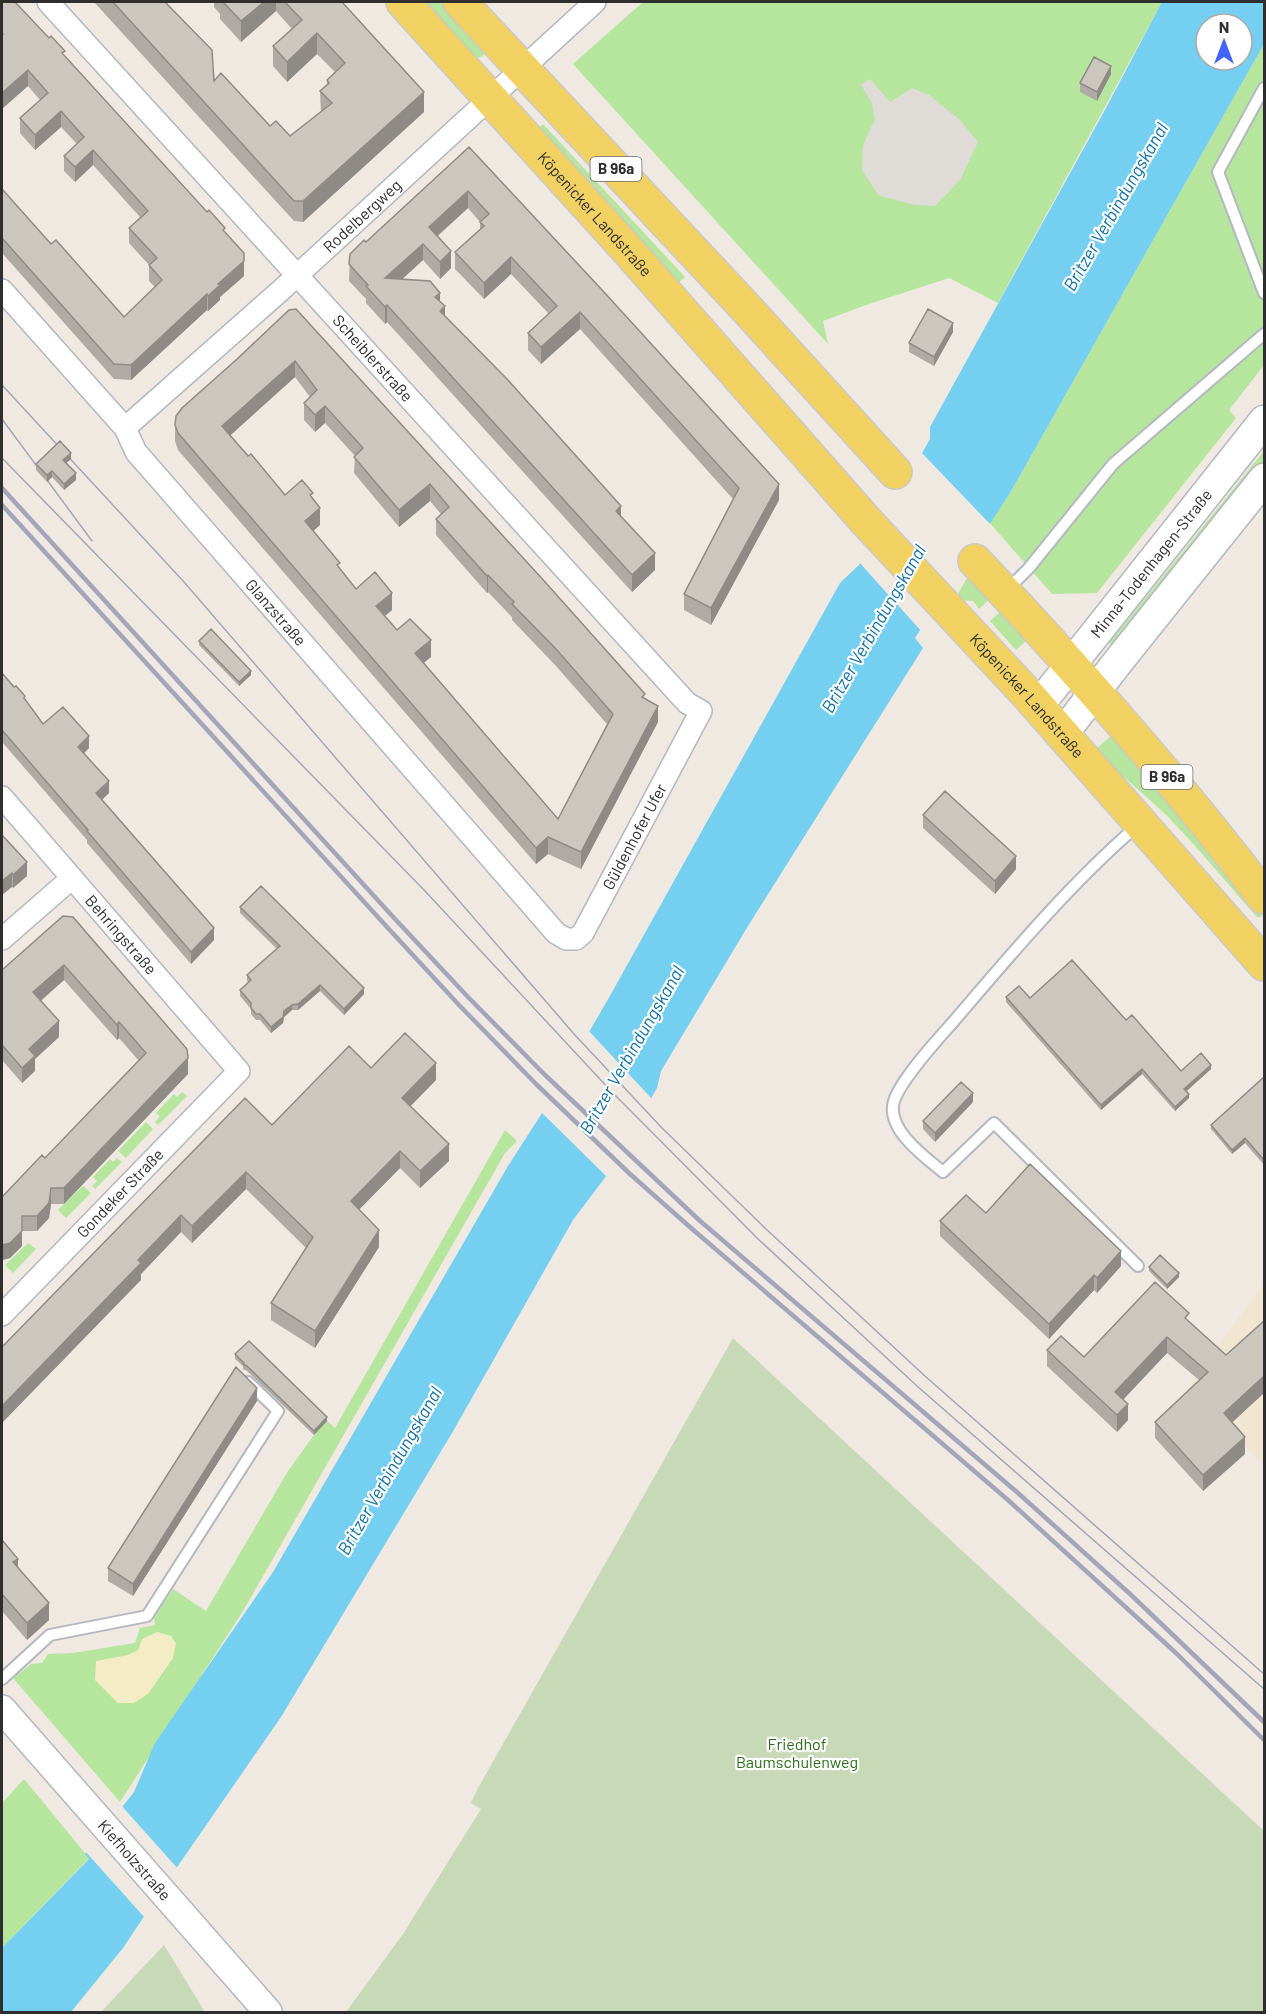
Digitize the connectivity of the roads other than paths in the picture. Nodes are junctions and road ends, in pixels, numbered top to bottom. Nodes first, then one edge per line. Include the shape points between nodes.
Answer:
1 (48, 2) edge
2 (403, 2) edge
3 (460, 2) edge
4 (595, 2) edge
5 (522, 69) junction
6 (1264, 87) edge
7 (490, 97) junction
8 (297, 275) junction
9 (2, 290) edge
10 (1264, 293) edge
11 (1264, 334) edge
12 (789, 355) junction
13 (1264, 421) edge
14 (125, 428) junction
15 (786, 429) junction
16 (895, 472) dead end
17 (1264, 479) edge
18 (975, 561) dead end
19 (1005, 593) junction
20 (1070, 665) junction
21 (1094, 691) junction
22 (1038, 706) junction
23 (701, 711) joint
24 (1062, 735) junction
25 (2, 797) edge
26 (1140, 823) junction
27 (72, 878) junction
28 (1264, 897) edge
29 (556, 933) joint
30 (2, 939) edge
31 (1264, 964) edge
32 (239, 1071) joint
33 (1138, 1266) dead end
34 (2, 1315) edge
35 (242, 1377) edge
36 (2, 1678) edge
37 (2, 1709) edge
38 (268, 2013) edge

1 - 8 street, Scheiblerstraße
2 - 7 main road, Köpenicker Landstraße / B 96a
3 - 5 main road, B 96a
4 - 5 street, Rodelbergweg
5 - 7 street, Rodelbergweg
5 - 12 main road, B 96a
6 - 10 lane via 1218,172
7 - 8 street, Rodelbergweg
7 - 15 main road, Köpenicker Landstraße / B 96a
8 - 14 street, Rodelbergweg
8 - 23 street, Scheiblerstraße via 687,703
9 - 14 street, Glanzstraße
11 - 19 lane via 1113,464
12 - 15 main road
12 - 16 main road, B 96a
13 - 20 main road, Minna-Todenhagen-Straße
14 - 29 street, Glanzstraße via 136,452
15 - 22 main road, Köpenicker Landstraße / B 96a
17 - 21 main road
18 - 19 main road, B 96a
19 - 20 main road, B 96a
20 - 21 main road, B 96a
20 - 22 main road, Minna-Todenhagen-Straße
21 - 24 main road
21 - 28 main road, B 96a
22 - 24 main road, Köpenicker Landstraße / B 96a
23 - 29 street, Güldenhofer Ufer via 583,933 576,939
24 - 26 main road, Köpenicker Landstraße / B 96a
25 - 27 street, Behringstraße
26 - 31 main road, Köpenicker Landstraße / B 96a
26 - 33 lane via 1027,936 934,1044 898,1091 893,1105 894,1117 909,1143 943,1172 994,1123
27 - 30 street
27 - 32 street, Behringstraße
32 - 34 street, Gondeker Straße
35 - 36 lane via 278,1411 147,1616 50,1635
37 - 38 street, Kiefholzstraße

